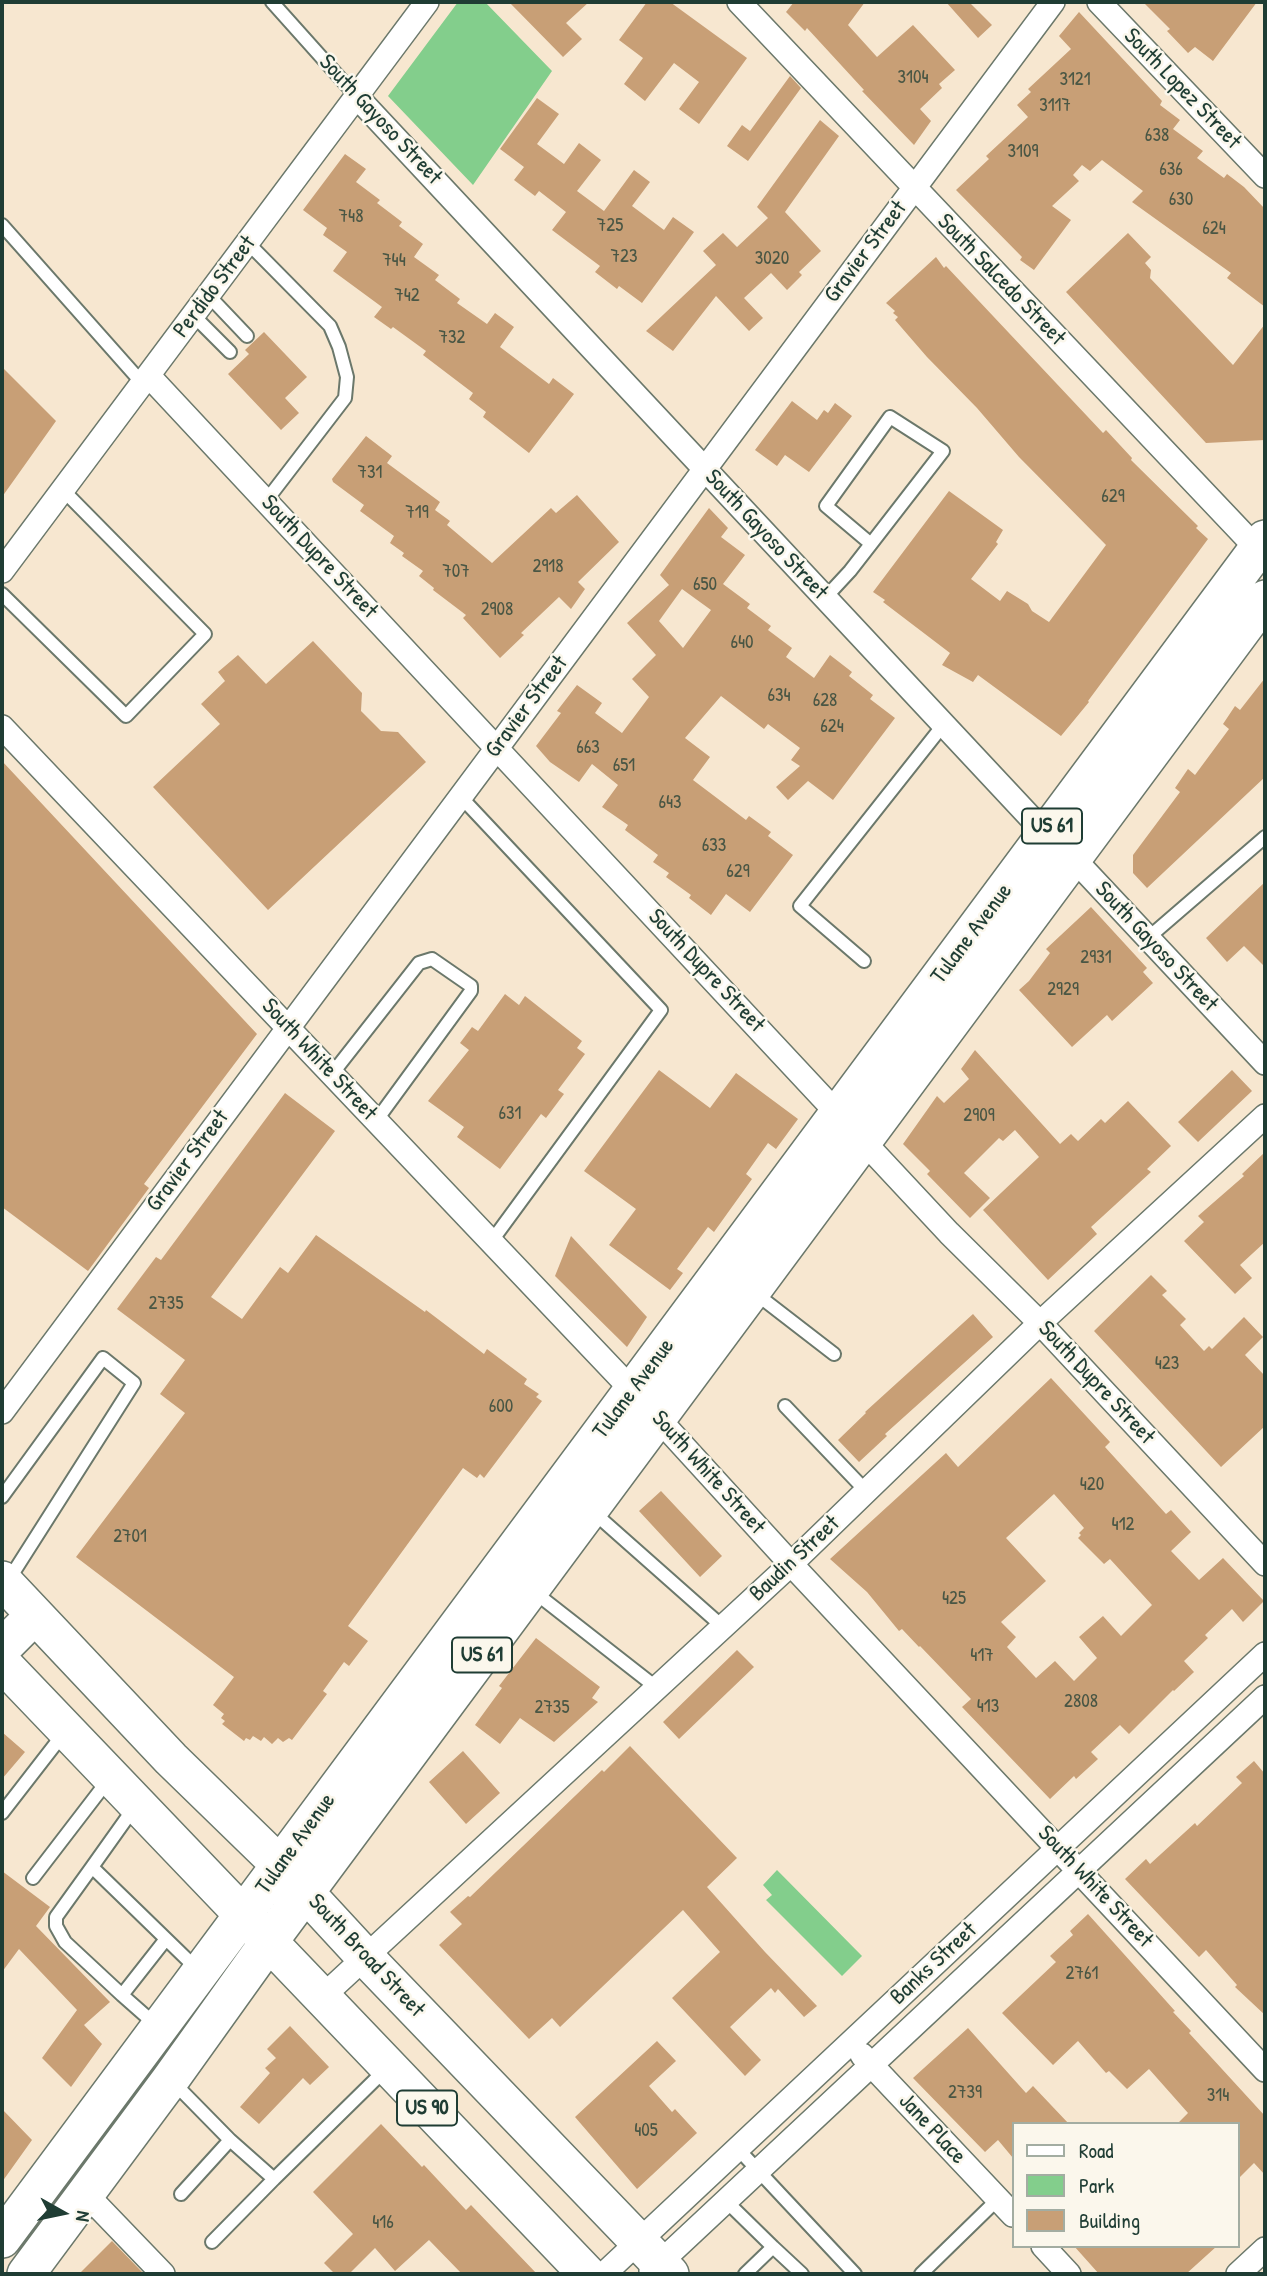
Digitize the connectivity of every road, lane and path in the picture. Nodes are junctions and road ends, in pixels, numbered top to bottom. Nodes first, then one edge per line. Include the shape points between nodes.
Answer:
1 (272, 2) edge
2 (427, 2) edge
3 (738, 2) edge
4 (1053, 2) edge
5 (1099, 2) edge
6 (357, 97) junction
7 (1265, 176) edge
8 (914, 188) junction
9 (2, 225) edge
10 (248, 243) junction
11 (209, 296) junction
12 (194, 316) junction
13 (247, 336) dead end
14 (230, 352) dead end
15 (146, 380) junction
16 (705, 469) junction
17 (63, 490) junction
18 (266, 501) junction
19 (871, 544) junction
20 (1263, 548) edge
21 (2, 571) edge
22 (2, 594) edge
23 (825, 598) junction
24 (1265, 599) edge
25 (944, 724) junction
26 (2, 727) edge
27 (497, 747) junction
28 (460, 796) junction
29 (1046, 834) junction
30 (1265, 837) edge
31 (1073, 858) junction
32 (1148, 938) junction
33 (864, 961) dead end
34 (288, 1027) junction
35 (1265, 1063) edge
36 (332, 1074) junction
37 (839, 1114) junction
38 (1265, 1116) edge
39 (376, 1121) junction
40 (863, 1140) junction
41 (491, 1242) junction
42 (752, 1291) junction
43 (1040, 1324) junction
44 (834, 1354) dead end
45 (633, 1391) junction
46 (785, 1406) dead end
47 (2, 1412) edge
48 (658, 1418) junction
49 (866, 1491) junction
50 (2, 1497) edge
51 (590, 1510) junction
52 (791, 1564) junction
53 (1265, 1564) edge
54 (4, 1582) edge
55 (531, 1589) junction
56 (35, 1615) junction
57 (723, 1627) junction
58 (2, 1648) edge
59 (1265, 1654) edge
60 (2, 1663) edge
61 (657, 1688) junction
62 (1265, 1697) edge
63 (66, 1730) junction
64 (171, 1759) junction
65 (111, 1776) junction
66 (136, 1805) junction
67 (2, 1813) edge
68 (1059, 1848) junction
69 (280, 1865) junction
70 (92, 1867) junction
71 (1080, 1871) junction
72 (33, 1878) dead end
73 (306, 1892) junction
74 (243, 1916) junction
75 (166, 1939) junction
76 (268, 1943) junction
77 (365, 1957) junction
78 (201, 1972) junction
79 (122, 1995) junction
80 (321, 1998) junction
81 (159, 2027) junction
82 (851, 2043) junction
83 (872, 2066) junction
84 (388, 2067) junction
85 (1265, 2070) edge
86 (480, 2076) junction
87 (170, 2080) junction
88 (436, 2117) junction
89 (230, 2140) junction
90 (738, 2149) junction
91 (758, 2171) junction
92 (274, 2179) junction
93 (86, 2194) junction
94 (181, 2194) dead end
95 (726, 2201) junction
96 (1006, 2207) edge
97 (2, 2239) edge
98 (212, 2242) dead end
99 (773, 2247) junction
100 (1045, 2248) edge
101 (1265, 2249) edge
102 (654, 2263) edge
103 (26, 2274) edge
104 (163, 2274) edge
105 (587, 2274) edge
106 (604, 2274) edge
107 (744, 2274) edge
108 (802, 2274) edge
109 (855, 2274) edge
110 (921, 2274) edge
111 (1069, 2274) edge
112 (1238, 2274) edge

1 - 6 lane, South Gayoso Street
2 - 6 street, Perdido Street
3 - 8 street, South Salcedo Street
4 - 8 street, Gravier Street
5 - 7 street, South Lopez Street
6 - 10 street, Perdido Street
6 - 16 street, South Gayoso Street
8 - 16 street, Gravier Street
8 - 20 street, South Salcedo Street
9 - 15 lane
10 - 11 street, Perdido Street
10 - 18 lane via 330,326 347,377 345,398
11 - 12 street, Perdido Street
11 - 13 lane
12 - 14 lane
12 - 15 street, Perdido Street
15 - 17 street, Perdido Street
15 - 18 street, South Dupre Street
16 - 23 street, South Gayoso Street
16 - 27 street, Gravier Street
17 - 21 street, Perdido Street
17 - 22 lane via 205,634 126,716
18 - 27 street, South Dupre Street
19 - 19 lane via 943,451 890,417 827,506
19 - 23 lane
20 - 29 main road, Tulane Avenue / US 61
23 - 25 street, South Gayoso Street
24 - 31 main road, Tulane Avenue / US 61
25 - 29 street, South Gayoso Street
25 - 33 lane via 800,906
26 - 34 street, South White Street
27 - 28 street, Gravier Street
27 - 37 street, South Dupre Street
28 - 34 street, Gravier Street
28 - 41 lane via 661,1010
29 - 31 street, South Gayoso Street
29 - 37 main road, Tulane Avenue / US 61
30 - 32 lane
31 - 32 street, South Gayoso Street
31 - 40 main road, Tulane Avenue / US 61
32 - 35 street, South Gayoso Street
34 - 36 street, South White Street
34 - 47 street, Gravier Street
36 - 39 street, South White Street
36 - 39 lane via 419,963 432,960 471,986
37 - 40 street, South Dupre Street
37 - 45 main road, Tulane Avenue / US 61
38 - 43 street, Baudin Street
39 - 41 street, South White Street
40 - 42 main road, Tulane Avenue / US 61
40 - 43 street, South Dupre Street
41 - 45 street, South White Street
42 - 44 lane
42 - 48 main road, Tulane Avenue / US 61
43 - 49 street, Baudin Street
43 - 53 street, South Dupre Street
45 - 48 street, South White Street
45 - 69 main road, Tulane Avenue / US 61
46 - 49 lane
48 - 51 main road, Tulane Avenue / US 61
48 - 52 street, South White Street
49 - 52 street, Baudin Street
50 - 54 lane via 103,1357 134,1383
51 - 55 main road, Tulane Avenue / US 61
51 - 57 lane
52 - 57 street, Baudin Street
52 - 68 street, South White Street
54 - 56 main road, South Broad Street
55 - 61 lane
55 - 73 main road, Tulane Avenue / US 61
56 - 58 main road
56 - 64 main road, South Broad Street
57 - 61 street, Baudin Street
59 - 68 street, Banks Street
60 - 63 main road
61 - 77 street, Baudin Street
62 - 71 street, Banks Street
63 - 65 main road
63 - 67 lane
64 - 66 main road
64 - 69 main road, South Broad Street
65 - 66 main road
65 - 72 lane
66 - 70 lane
66 - 74 main road
68 - 71 street, South White Street
68 - 82 street, Banks Street
69 - 73 main road, South Broad Street / US 90
69 - 74 main road, Tulane Avenue / US 61
70 - 75 lane
70 - 79 lane via 60,1909 56,1926 65,1942
71 - 83 street, Banks Street
71 - 85 street, South White Street
73 - 76 main road, Tulane Avenue / US 61
73 - 77 main road, South Broad Street / US 90
74 - 76 main road
74 - 78 main road, Tulane Avenue
75 - 78 lane
75 - 79 lane
76 - 80 main road, US 90
76 - 87 main road, Tulane Avenue
77 - 80 street, Baudin Street
77 - 86 main road, South Broad Street / US 90
78 - 81 main road, Tulane Avenue
79 - 81 lane
80 - 84 main road, US 90
81 - 97 main road, Tulane Avenue
82 - 83 street, Jane Place
82 - 90 street, Banks Street
83 - 91 street, Banks Street
83 - 96 street, Jane Place
84 - 88 main road, US 90
84 - 92 lane
86 - 88 main road
86 - 102 main road, South Broad Street / US 90
87 - 89 lane
87 - 93 main road, Tulane Avenue
88 - 105 main road, US 90
89 - 92 lane
89 - 94 lane
90 - 91 lane
90 - 102 street, Banks Street
91 - 95 street, Banks Street
91 - 109 lane
92 - 98 lane
93 - 103 main road, Tulane Avenue
93 - 104 street
95 - 99 lane
95 - 102 street, Banks Street
96 - 110 lane
99 - 107 lane
99 - 108 lane
100 - 111 street
101 - 112 street
102 - 106 street, Banks Street

